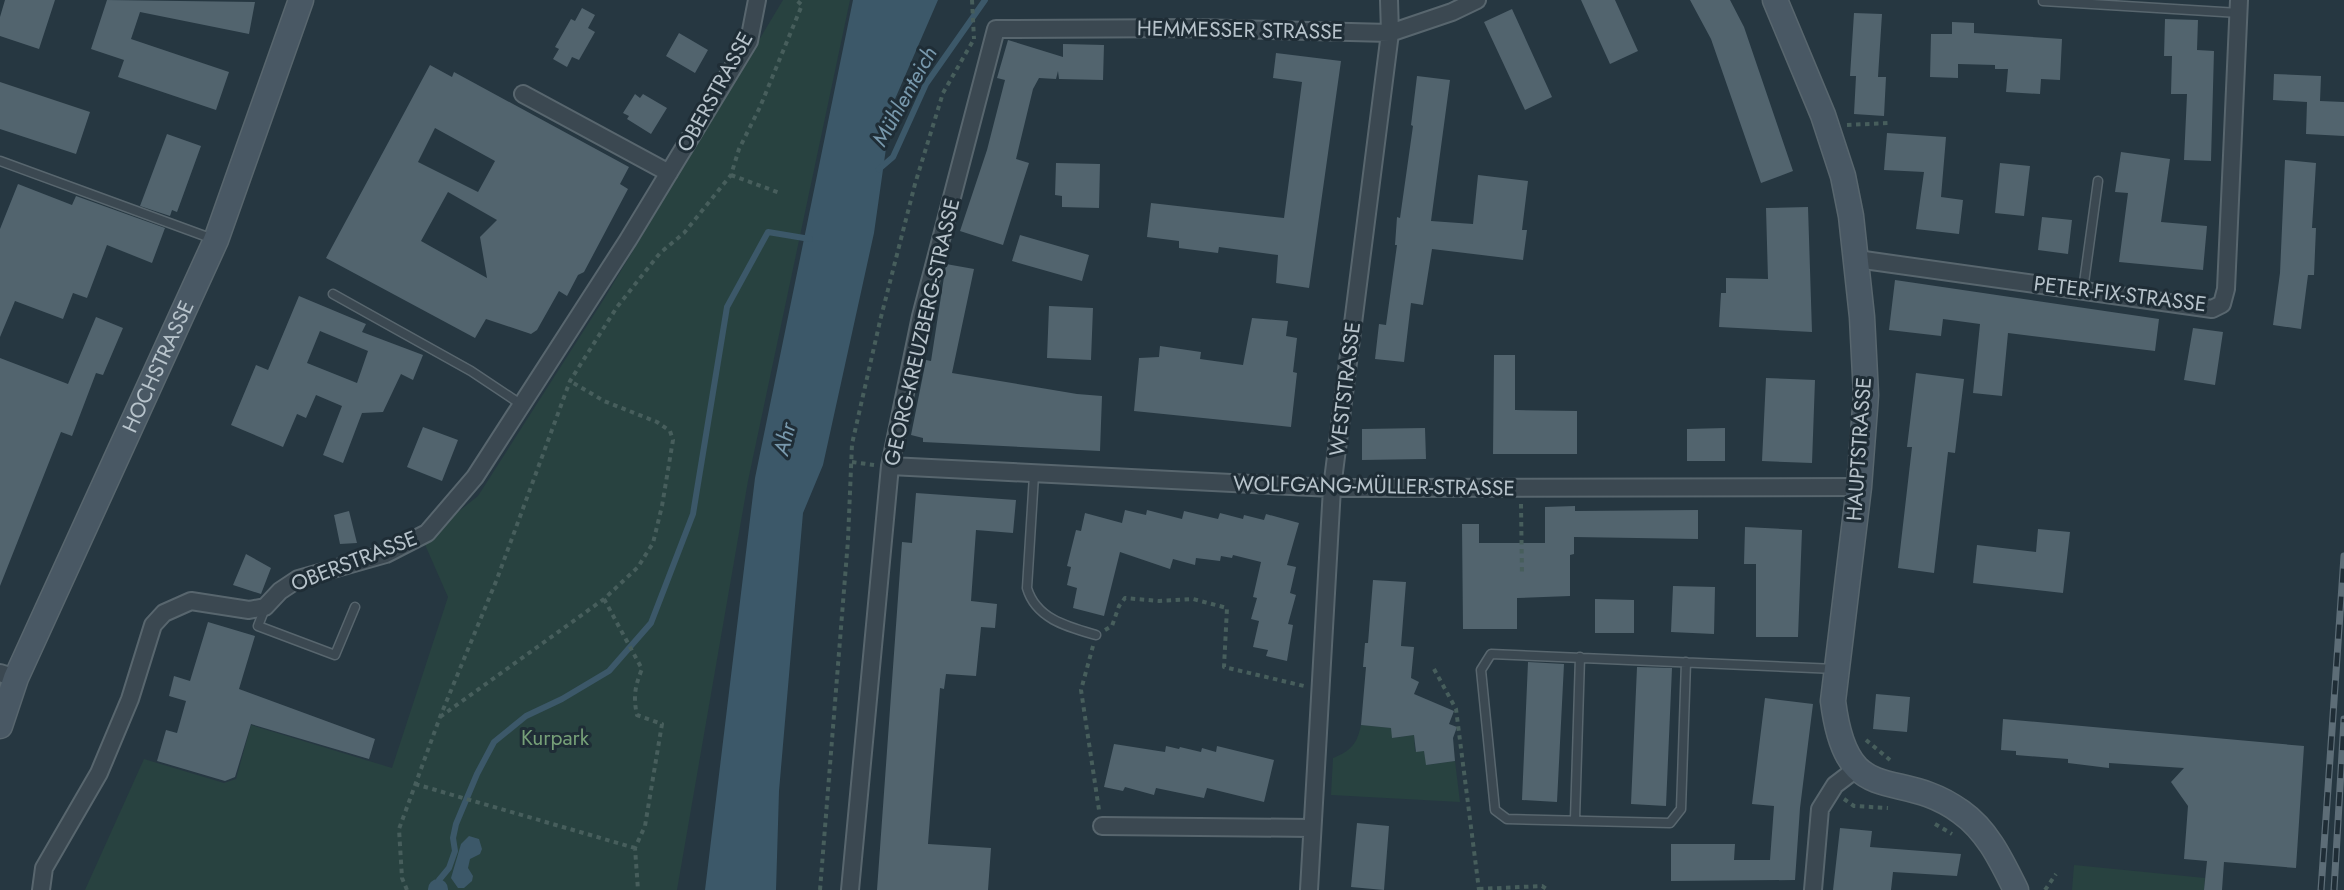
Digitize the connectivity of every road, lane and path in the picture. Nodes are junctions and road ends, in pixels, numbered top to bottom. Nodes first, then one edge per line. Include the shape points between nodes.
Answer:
1 (301, 0) edge
2 (796, 0) edge
3 (972, 0) edge
4 (1389, 0) edge
5 (1477, 0) edge
6 (1775, 0) edge
7 (2043, 1) edge
8 (761, 3) edge
9 (2239, 6) edge
10 (996, 30) joint
11 (1390, 33) junction
12 (523, 94) dead end
13 (1890, 123) dead end
14 (1837, 125) dead end
15 (0, 160) edge
16 (669, 173) junction
17 (731, 175) junction
18 (2097, 181) dead end
19 (780, 193) dead end
20 (216, 240) junction
21 (1857, 259) junction
22 (2084, 290) junction
23 (333, 294) dead end
24 (570, 381) junction
25 (522, 405) junction
26 (852, 462) junction
27 (883, 465) junction
28 (1034, 475) junction
29 (1858, 487) junction
30 (1332, 488) junction
31 (1520, 489) junction
32 (1522, 576) dead end
33 (604, 598) junction
34 (265, 607) junction
35 (355, 607) dead end
36 (1096, 635) junction
37 (1580, 657) junction
38 (1686, 663) junction
39 (1434, 669) dead end
40 (1837, 669) junction
41 (8, 676) edge
42 (1320, 690) junction
43 (440, 717) junction
44 (0, 726) edge
45 (1856, 769) junction
46 (415, 784) junction
47 (1830, 791) junction
48 (1890, 808) dead end
49 (1575, 819) junction
50 (1931, 822) dead end
51 (1102, 826) joint
52 (1311, 828) junction
53 (1962, 840) dead end
54 (635, 848) junction
55 (2056, 874) dead end
56 (1479, 889) edge
57 (41, 890) edge
58 (406, 890) edge
59 (638, 890) edge
60 (820, 890) edge
61 (850, 890) edge
62 (1309, 890) edge
63 (1548, 890) edge
64 (1813, 890) edge
65 (2016, 890) edge
66 (2045, 890) edge

1 - 20 street, HOCHSTRASSE
2 - 17 path via 802,5
3 - 26 path via 974,38 943,93 915,184 852,444
4 - 11 street, WESTSTRASSE
5 - 11 street, HEMMESSER STRASSE
6 - 21 street, HAUPTSTRASSE via 1823,115 1843,176
7 - 9 lane
8 - 16 street, OBERSTRASSE via 749,40
9 - 22 street, PETER-FIX-STRASSE via 2226,289 2222,304 2211,309
10 - 11 street, HEMMESSER STRASSE via 1195,28
10 - 27 street, GEORG-KREUZBERG-STRASSE
11 - 30 street, WESTSTRASSE
12 - 16 street, OBERSTRASSE
13 - 14 path
15 - 20 lane
16 - 25 street, OBERSTRASSE
17 - 19 path
17 - 24 path via 617,307
18 - 22 lane
20 - 41 street, HOCHSTRASSE
21 - 22 street, PETER-FIX-STRASSE
21 - 29 street, HAUPTSTRASSE via 1866,395
23 - 25 lane
24 - 33 path via 604,401 657,422 670,430 673,440 653,543 638,567
24 - 43 path
25 - 34 street, OBERSTRASSE via 475,477 427,533 386,554 298,579
26 - 27 path
26 - 60 path
27 - 28 street, WOLFGANG-MÜLLER-STRASSE
27 - 61 street, GEORG-KREUZBERG-STRASSE
28 - 30 street, WOLFGANG-MÜLLER-STRASSE
28 - 36 lane via 1027,588 1031,602 1057,623
29 - 31 street, WOLFGANG-MÜLLER-STRASSE
29 - 40 street, HAUPTSTRASSE
30 - 31 street, WOLFGANG-MÜLLER-STRASSE
30 - 42 street, WESTSTRASSE
31 - 32 path
33 - 43 path
33 - 54 path via 642,669 633,700 637,716 662,724 645,826
34 - 35 lane via 258,627 335,655
34 - 57 street via 249,610 191,601 164,613 153,626 120,725 99,772 44,868
36 - 42 path via 1112,626 1125,598 1193,599 1227,608 1224,667
36 - 51 path via 1081,690
37 - 38 lane
37 - 49 lane
37 - 49 lane via 1491,654 1481,670 1494,810 1506,819
38 - 40 lane
38 - 49 lane via 1681,809 1670,823
39 - 56 path via 1456,709
40 - 45 street, HAUPTSTRASSE via 1833,700 1837,734
41 - 44 street, HOCHSTRASSE
42 - 52 street, WESTSTRASSE
43 - 46 path
45 - 47 street
45 - 65 street via 1878,782 1935,797 1962,812 1992,843
46 - 54 path
46 - 58 path via 399,830
47 - 48 path via 1854,806
47 - 64 street via 1820,809
50 - 53 path
51 - 52 street
52 - 62 street, WESTSTRASSE
54 - 59 path
55 - 66 path
56 - 63 path via 1542,886

